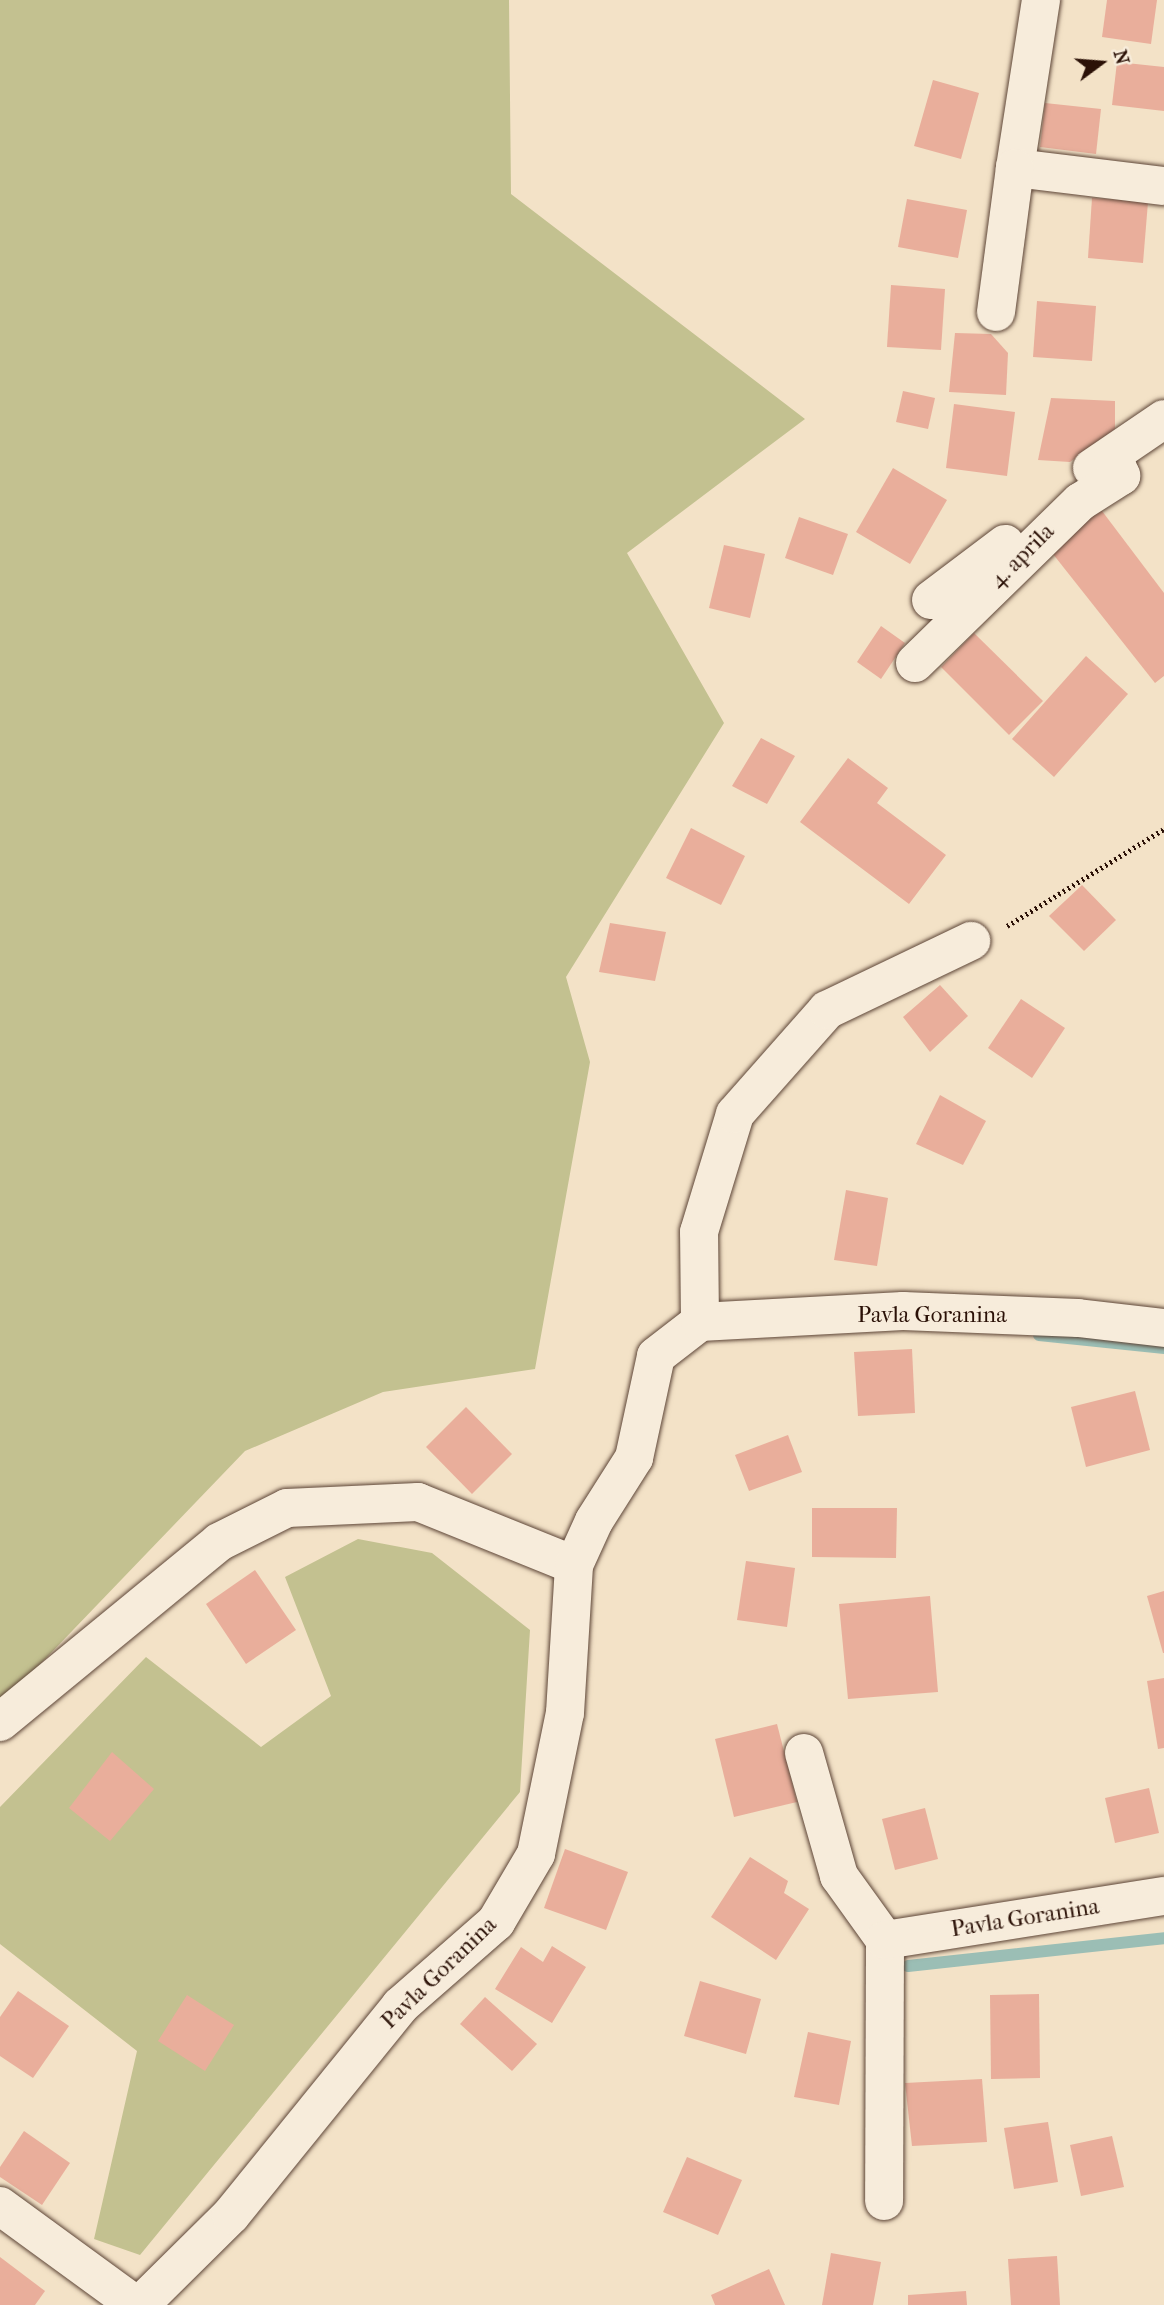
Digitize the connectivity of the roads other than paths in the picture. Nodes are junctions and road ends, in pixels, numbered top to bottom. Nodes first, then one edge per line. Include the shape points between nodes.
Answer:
1 (1041, 0) edge
2 (1015, 168) junction
3 (1164, 186) edge
4 (996, 312) dead end
5 (1164, 419) edge
6 (1112, 455) junction
7 (931, 600) dead end
8 (915, 663) dead end
9 (971, 941) road end
10 (700, 1322) junction
11 (1164, 1328) edge
12 (574, 1565) junction
13 (0, 1722) edge
14 (803, 1753) dead end
15 (1164, 1896) edge
16 (885, 1940) junction
17 (884, 2202) dead end
18 (0, 2206) edge
19 (138, 2305) edge

1 - 2 street
2 - 3 street
2 - 4 street
5 - 6 street, 4. aprila
6 - 7 street, 4. aprila via 1071,481 1010,540
6 - 8 street, 4. aprila via 1121,476 1071,509
9 - 10 street via 827,1010 735,1114 699,1232
10 - 11 street, Pavla Goranina via 903,1311 1078,1318
10 - 12 street, Pavla Goranina via 656,1356 634,1458 594,1521
12 - 13 street via 418,1502 287,1508 219,1542
12 - 19 street, Pavla Goranina via 565,1713 552,1793 536,1854 496,1922 400,2006 231,2215
14 - 16 street via 839,1876
15 - 16 street, Pavla Goranina
16 - 17 street
18 - 19 street

